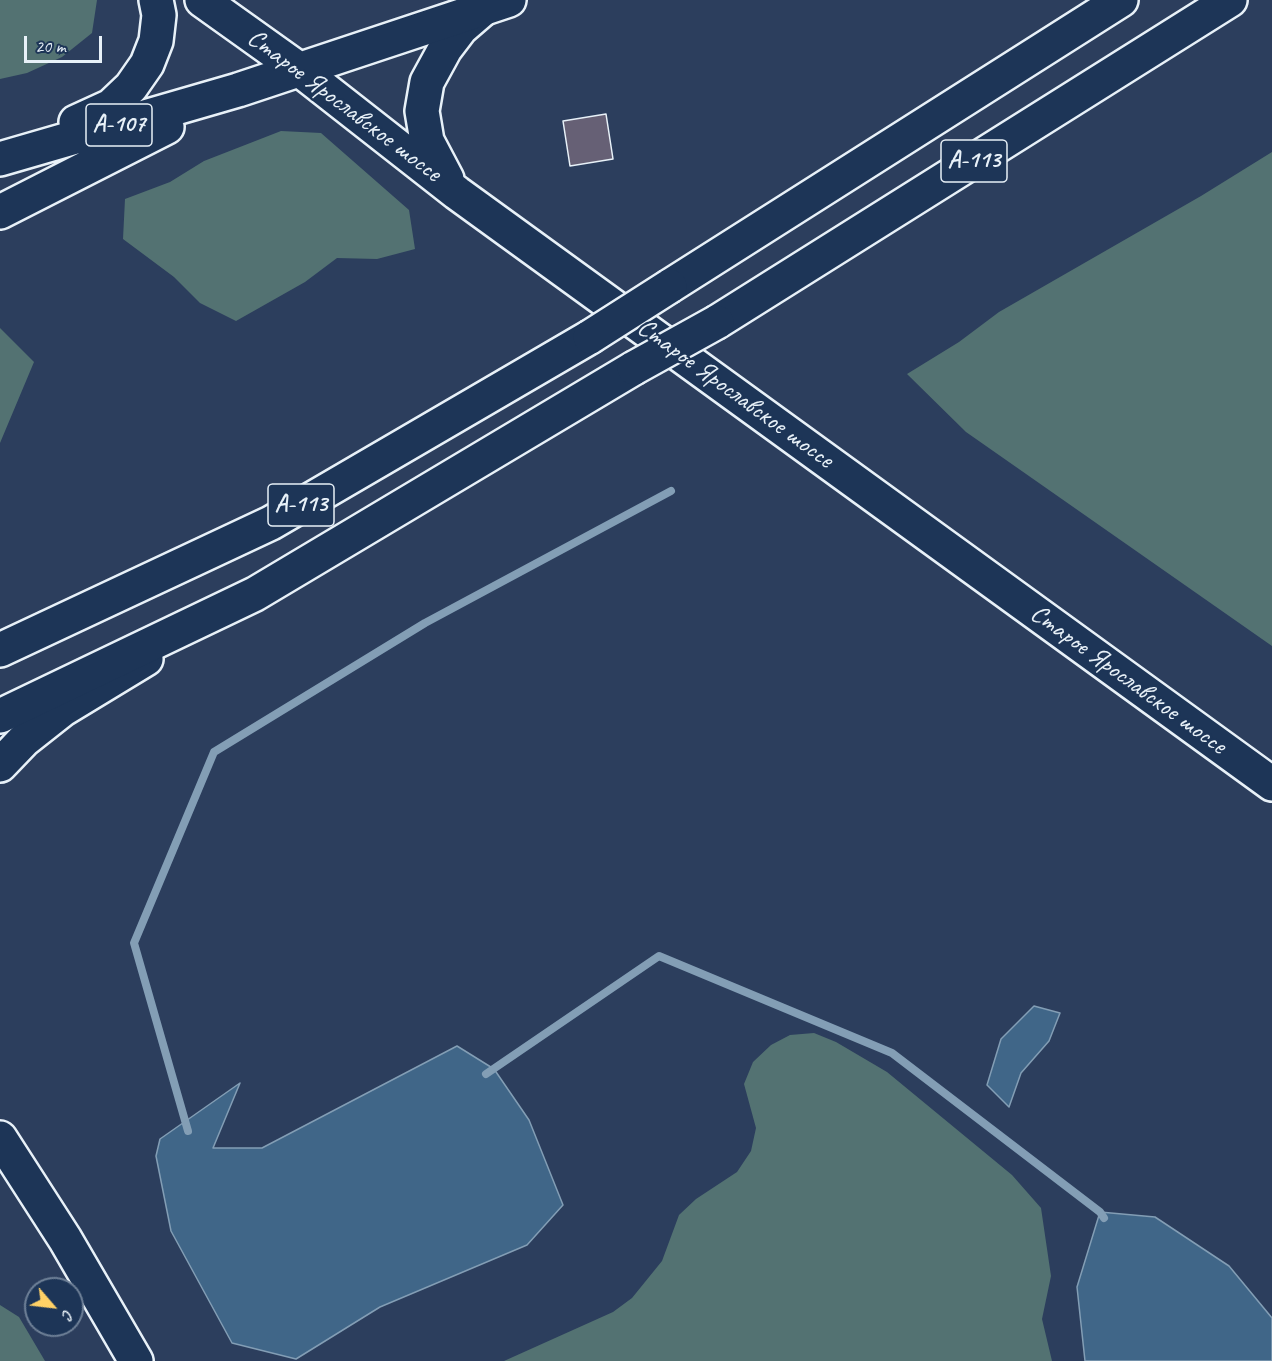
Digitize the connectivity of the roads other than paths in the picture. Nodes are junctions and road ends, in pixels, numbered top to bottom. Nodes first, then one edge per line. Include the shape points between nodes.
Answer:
1 (156, 0) edge
2 (202, 0) edge
3 (1121, 0) edge
4 (1230, 0) edge
5 (496, 4) edge
6 (300, 70) junction
7 (238, 90) junction
8 (0, 158) edge
9 (457, 193) junction
10 (0, 212) edge
11 (255, 594) junction
12 (0, 650) edge
13 (0, 716) edge
14 (0, 765) edge
15 (1272, 784) edge
16 (0, 1126) edge
17 (8, 1149) edge
18 (136, 1361) edge

1 - 8 main road via 156,41 147,64 131,87 111,106
2 - 6 main road, Старое Ярославское шоссе
3 - 12 main road, А-113, bridge via 590,338 271,523
4 - 11 main road, А-113, bridge via 717,322
5 - 6 main road, А-107
5 - 9 main road via 461,28 427,82 422,111 427,141 438,167
6 - 7 main road, А-107
6 - 9 main road, Старое Ярославское шоссе
7 - 8 main road, А-107
7 - 10 main road
9 - 15 main road, Старое Ярославское шоссе
11 - 13 main road, А-113
11 - 14 main road via 62,710
16 - 17 main road
17 - 18 main road

